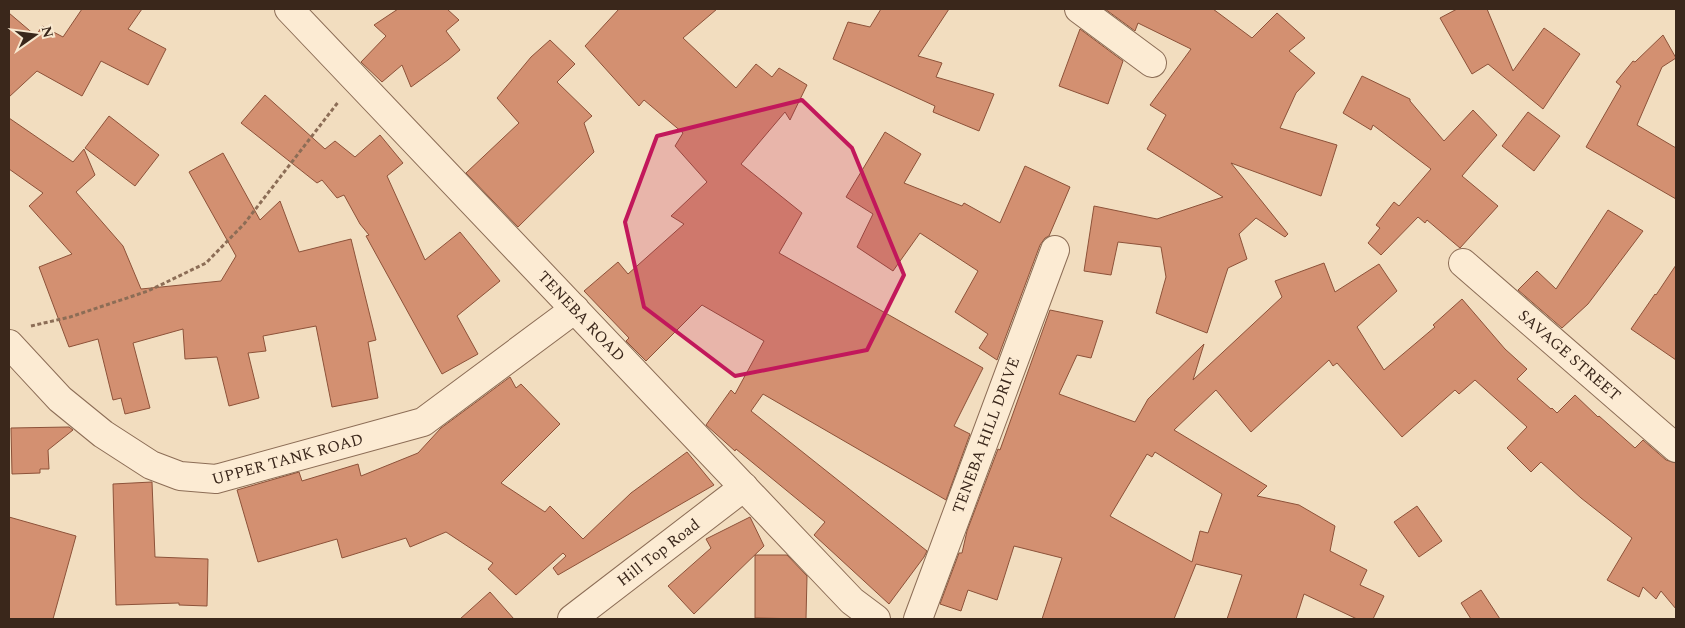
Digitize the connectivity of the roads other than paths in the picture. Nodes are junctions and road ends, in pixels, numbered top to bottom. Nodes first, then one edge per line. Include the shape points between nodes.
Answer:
1 (289, 9) edge
2 (1079, 9) edge
3 (1152, 63) dead end
4 (1055, 250) dead end
5 (1463, 263) dead end
6 (575, 309) junction
7 (18, 336) edge
8 (1676, 448) edge
9 (744, 487) junction
10 (572, 619) edge
11 (876, 619) edge
12 (918, 619) edge

1 - 6 street, TENEBA ROAD
2 - 3 street
4 - 12 street, TENEBA HILL DRIVE
5 - 8 street, SAVAGE STREET
6 - 7 street, UPPER TANK ROAD via 422,422 216,479 180,476 151,465 103,434 60,399
6 - 9 street, TENEBA ROAD
9 - 10 street, Hill Top Road
9 - 11 street, TENEBA ROAD via 852,601

